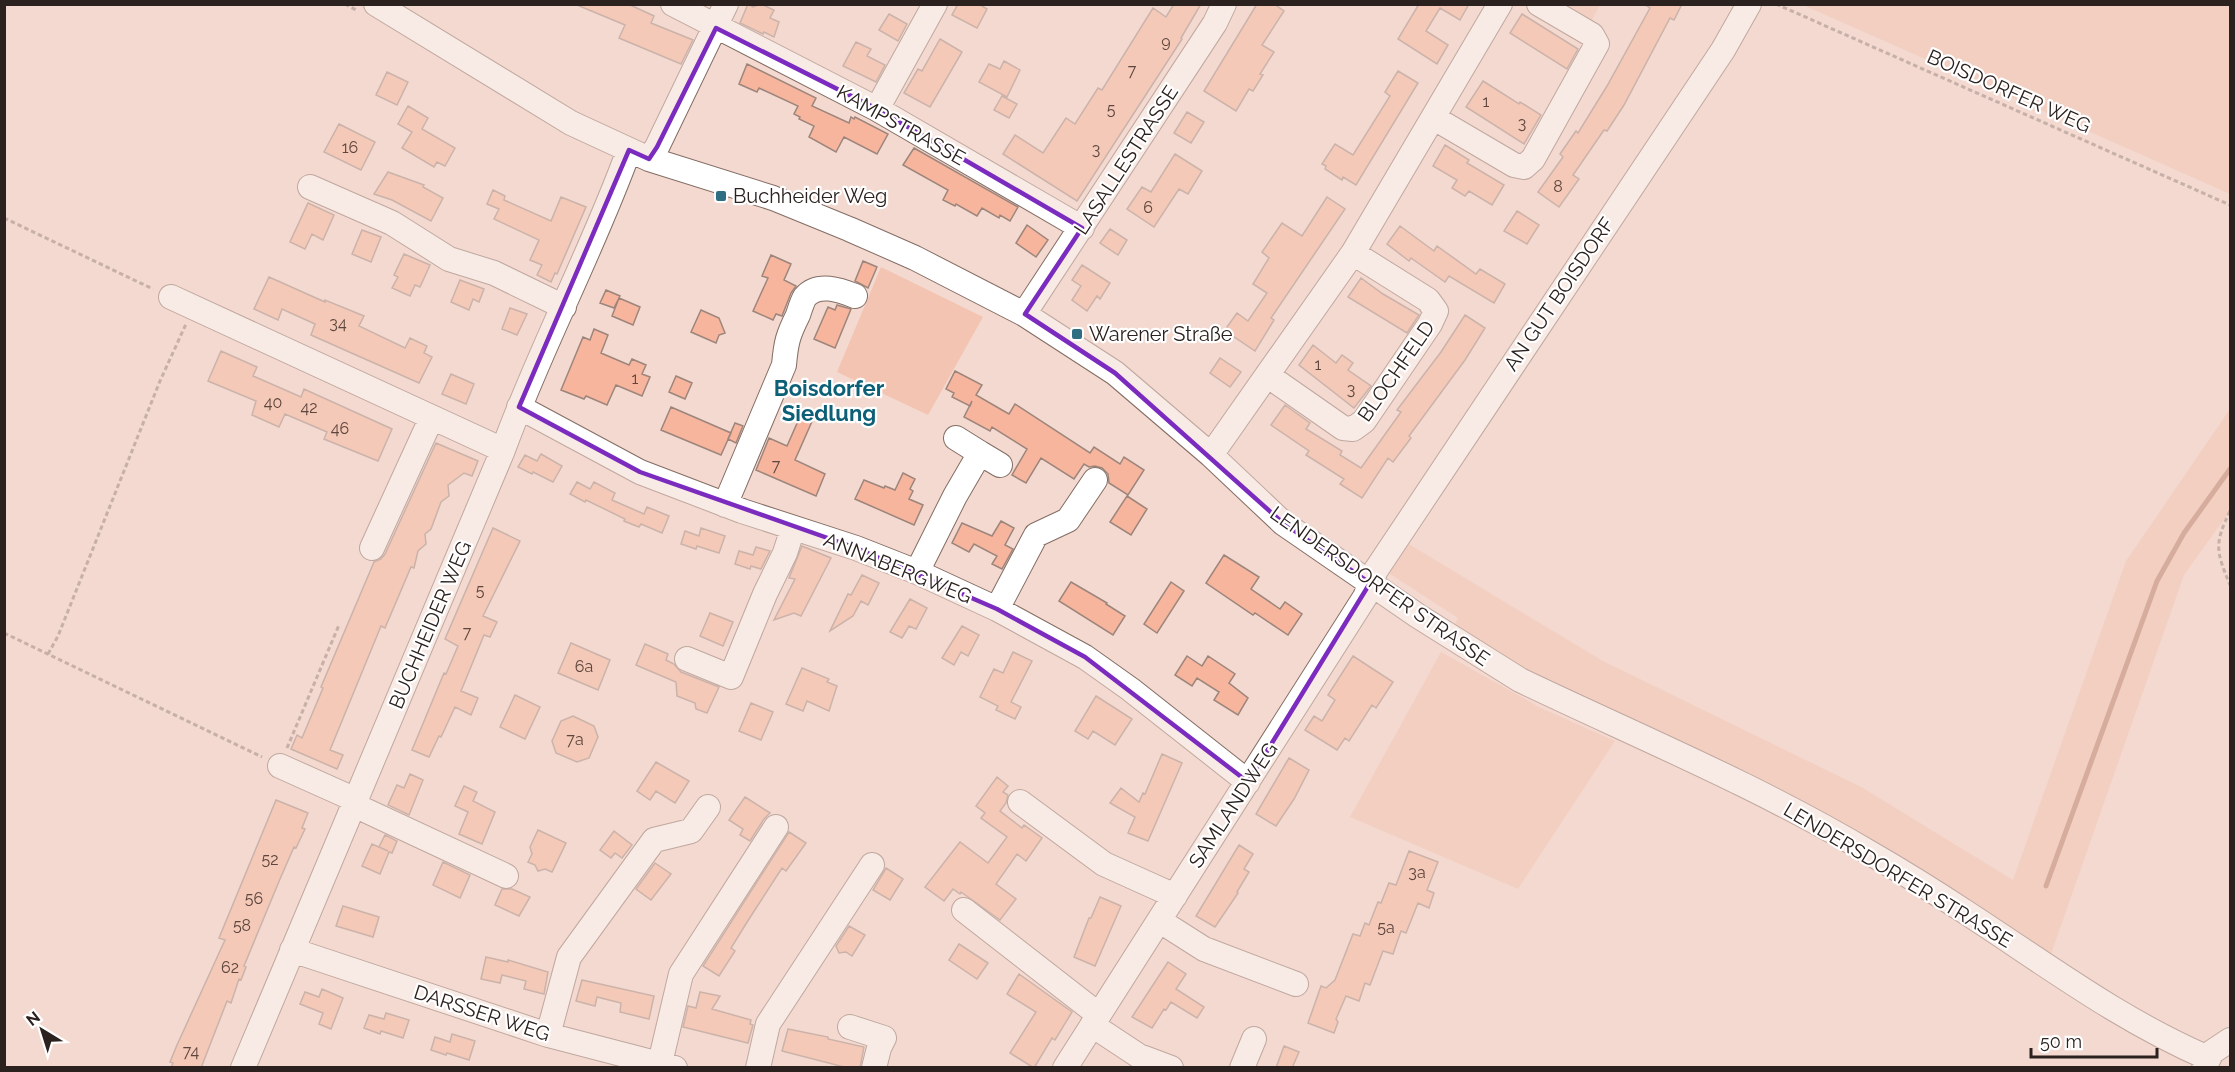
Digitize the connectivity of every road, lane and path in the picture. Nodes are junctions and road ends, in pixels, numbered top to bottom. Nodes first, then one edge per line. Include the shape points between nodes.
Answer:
1 (376, 4) edge
2 (673, 4) edge
3 (726, 4) edge
4 (935, 4) edge
5 (1224, 4) edge
6 (1500, 4) edge
7 (1539, 4) edge
8 (1749, 4) edge
9 (1776, 4) edge
10 (716, 28) junction
11 (877, 109) junction
12 (1434, 118) junction
13 (639, 154) junction
14 (310, 187) dead end
15 (2230, 205) edge
16 (4, 218) edge
17 (1082, 228) junction
18 (1353, 253) junction
19 (855, 296) dead end
20 (171, 297) joint
21 (564, 307) junction
22 (194, 308) junction
23 (1024, 314) junction
24 (1267, 375) junction
25 (519, 407) junction
26 (430, 419) junction
27 (956, 438) dead end
28 (503, 450) junction
29 (1210, 455) junction
30 (1095, 480) dead end
31 (724, 505) junction
32 (2230, 511) edge
33 (793, 528) junction
34 (372, 548) dead end
35 (917, 572) junction
36 (1370, 583) junction
37 (2230, 585) edge
38 (997, 609) junction
39 (339, 625) dead end
40 (4, 633) edge
41 (48, 654) junction
42 (687, 659) dead end
43 (280, 766) junction
44 (1248, 782) junction
45 (355, 802) junction
46 (1020, 802) dead end
47 (708, 807) dead end
48 (776, 828) dead end
49 (872, 865) dead end
50 (506, 876) dead end
51 (1176, 896) junction
52 (964, 910) dead end
53 (1160, 921) junction
54 (292, 950) junction
55 (1296, 984) dead end
56 (1096, 1020) junction
57 (850, 1028) dead end
58 (548, 1035) junction
59 (1254, 1039) dead end
60 (2230, 1040) edge
61 (2206, 1063) edge
62 (667, 1066) edge
63 (243, 1068) edge
64 (758, 1068) edge
65 (874, 1068) edge
66 (1065, 1068) edge
67 (1171, 1068) edge
68 (1242, 1068) edge

1 - 13 street, LENDERSDORFER STRASSE via 571,123
2 - 10 street, KAMPSTRASSE
3 - 10 street, BUCHHEIDER WEG
4 - 11 street
5 - 17 street, LASALLESTRASSE
6 - 12 street
7 - 12 street via 1592,35 1597,44 1533,159 1524,167 1514,165
8 - 36 street, AN GUT BOISDORF via 1723,50 1462,438
9 - 15 path, BOISDORFER WEG
10 - 11 street, KAMPSTRASSE
10 - 13 street, BUCHHEIDER WEG via 657,147
11 - 17 street, KAMPSTRASSE
12 - 18 street
13 - 21 street, BUCHHEIDER WEG
13 - 23 street, LENDERSDORFER STRASSE via 773,198 849,229
14 - 21 street via 392,223 449,259 494,273
16 - 20 path
17 - 23 street, LASALLESTRASSE
18 - 24 street
18 - 24 street, BLOCHFELD via 1428,300 1436,311 1370,411 1358,426 1343,428
19 - 31 street via 825,288 805,297 786,341 784,365
20 - 22 street
21 - 25 street, BUCHHEIDER WEG
22 - 26 street
22 - 41 path
23 - 29 street, LENDERSDORFER STRASSE via 1115,373
24 - 29 street
25 - 28 street, BUCHHEIDER WEG
25 - 31 street, ANNABERGWEG via 640,472
26 - 28 street
26 - 34 street
27 - 35 street via 990,459 956,496
28 - 45 street, BUCHHEIDER WEG
29 - 36 street, LENDERSDORFER STRASSE via 1283,523
30 - 38 street via 1068,520 1036,535
31 - 33 street, ANNABERGWEG
32 - 37 path via 2218,547
33 - 35 street, ANNABERGWEG
33 - 42 street via 732,677
35 - 38 street, ANNABERGWEG
36 - 44 street, SAMLANDWEG via 1365,597
36 - 61 street, LENDERSDORFER STRASSE via 1520,680 1747,786 1869,852 2101,1003
38 - 44 street, ANNABERGWEG via 1085,657
39 - 43 path
40 - 41 path
41 - 43 path
43 - 45 street
44 - 51 street, SAMLANDWEG
45 - 50 street
45 - 54 street, BUCHHEIDER WEG
46 - 51 street via 1104,864
47 - 58 street via 691,831 654,840 569,957
48 - 62 street via 681,974
49 - 64 street via 768,1024
51 - 53 street, SAMLANDWEG
52 - 56 street
53 - 55 street via 1204,949
53 - 56 street, SAMLANDWEG
54 - 58 street, DARSSER WEG
54 - 63 street, BUCHHEIDER WEG
56 - 66 street, SAMLANDWEG
56 - 67 street via 1139,1056
57 - 65 street via 884,1038
58 - 62 street, DARSSER WEG
59 - 68 street
60 - 61 street via 2218,1046

